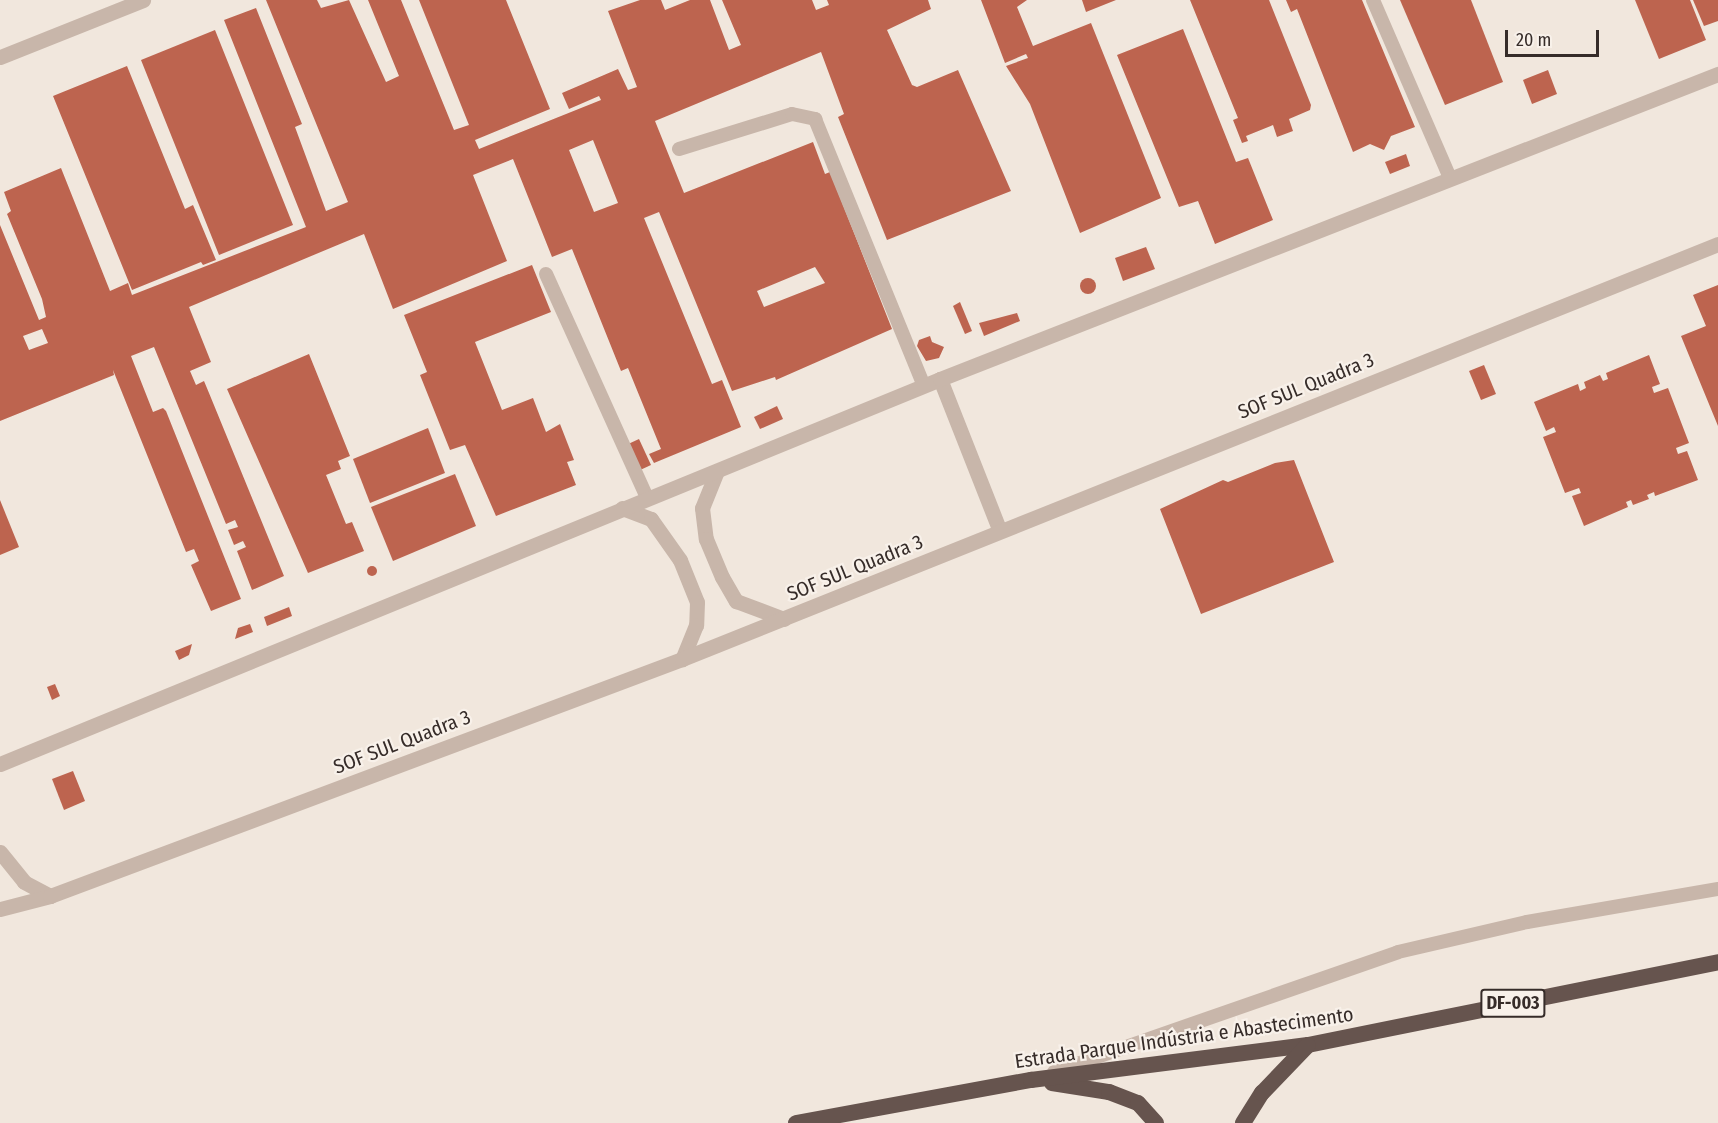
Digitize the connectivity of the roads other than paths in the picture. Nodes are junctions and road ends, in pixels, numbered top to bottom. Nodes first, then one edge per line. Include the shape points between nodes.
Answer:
1 (143, 0) edge
2 (1373, 0) edge
3 (0, 57) edge
4 (1718, 74) edge
5 (678, 149) dead end
6 (1450, 178) junction
7 (1718, 244) edge
8 (546, 274) dead end
9 (939, 379) junction
10 (924, 386) junction
11 (717, 471) junction
12 (647, 498) junction
13 (622, 508) junction
14 (1000, 531) junction
15 (784, 620) junction
16 (682, 659) junction
17 (0, 764) edge
18 (0, 852) edge
19 (1718, 889) edge
20 (50, 896) junction
21 (0, 909) edge
22 (1718, 962) edge
23 (1308, 1046) junction
24 (1031, 1080) junction
25 (796, 1123) edge
26 (1156, 1123) edge
27 (1243, 1123) edge

1 - 3 street
2 - 6 lane
4 - 6 street
5 - 10 lane via 792,114 815,119
6 - 9 street
7 - 14 street, SOF SUL Quadra 3
8 - 12 lane
9 - 10 street
9 - 14 street
10 - 11 street
11 - 12 street
11 - 15 street via 702,508 706,539 722,577 736,601
12 - 13 street
13 - 16 street via 651,519 680,560 697,602 696,625
13 - 17 street
14 - 15 street, SOF SUL Quadra 3
15 - 16 street, SOF SUL Quadra 3
16 - 20 street, SOF SUL Quadra 3
18 - 20 street via 24,882
19 - 24 lane via 1527,922 1398,952
20 - 21 street, SOF SUL Quadra 3
22 - 23 highway, Estrada Parque Indústria e Abastecimento / DF-003
23 - 24 highway, Estrada Parque Indústria e Abastecimento / DF-003
23 - 27 highway via 1262,1093
24 - 25 highway, Estrada Parque Indústria e Abastecimento / DF-003
24 - 26 highway via 1108,1092 1138,1103

